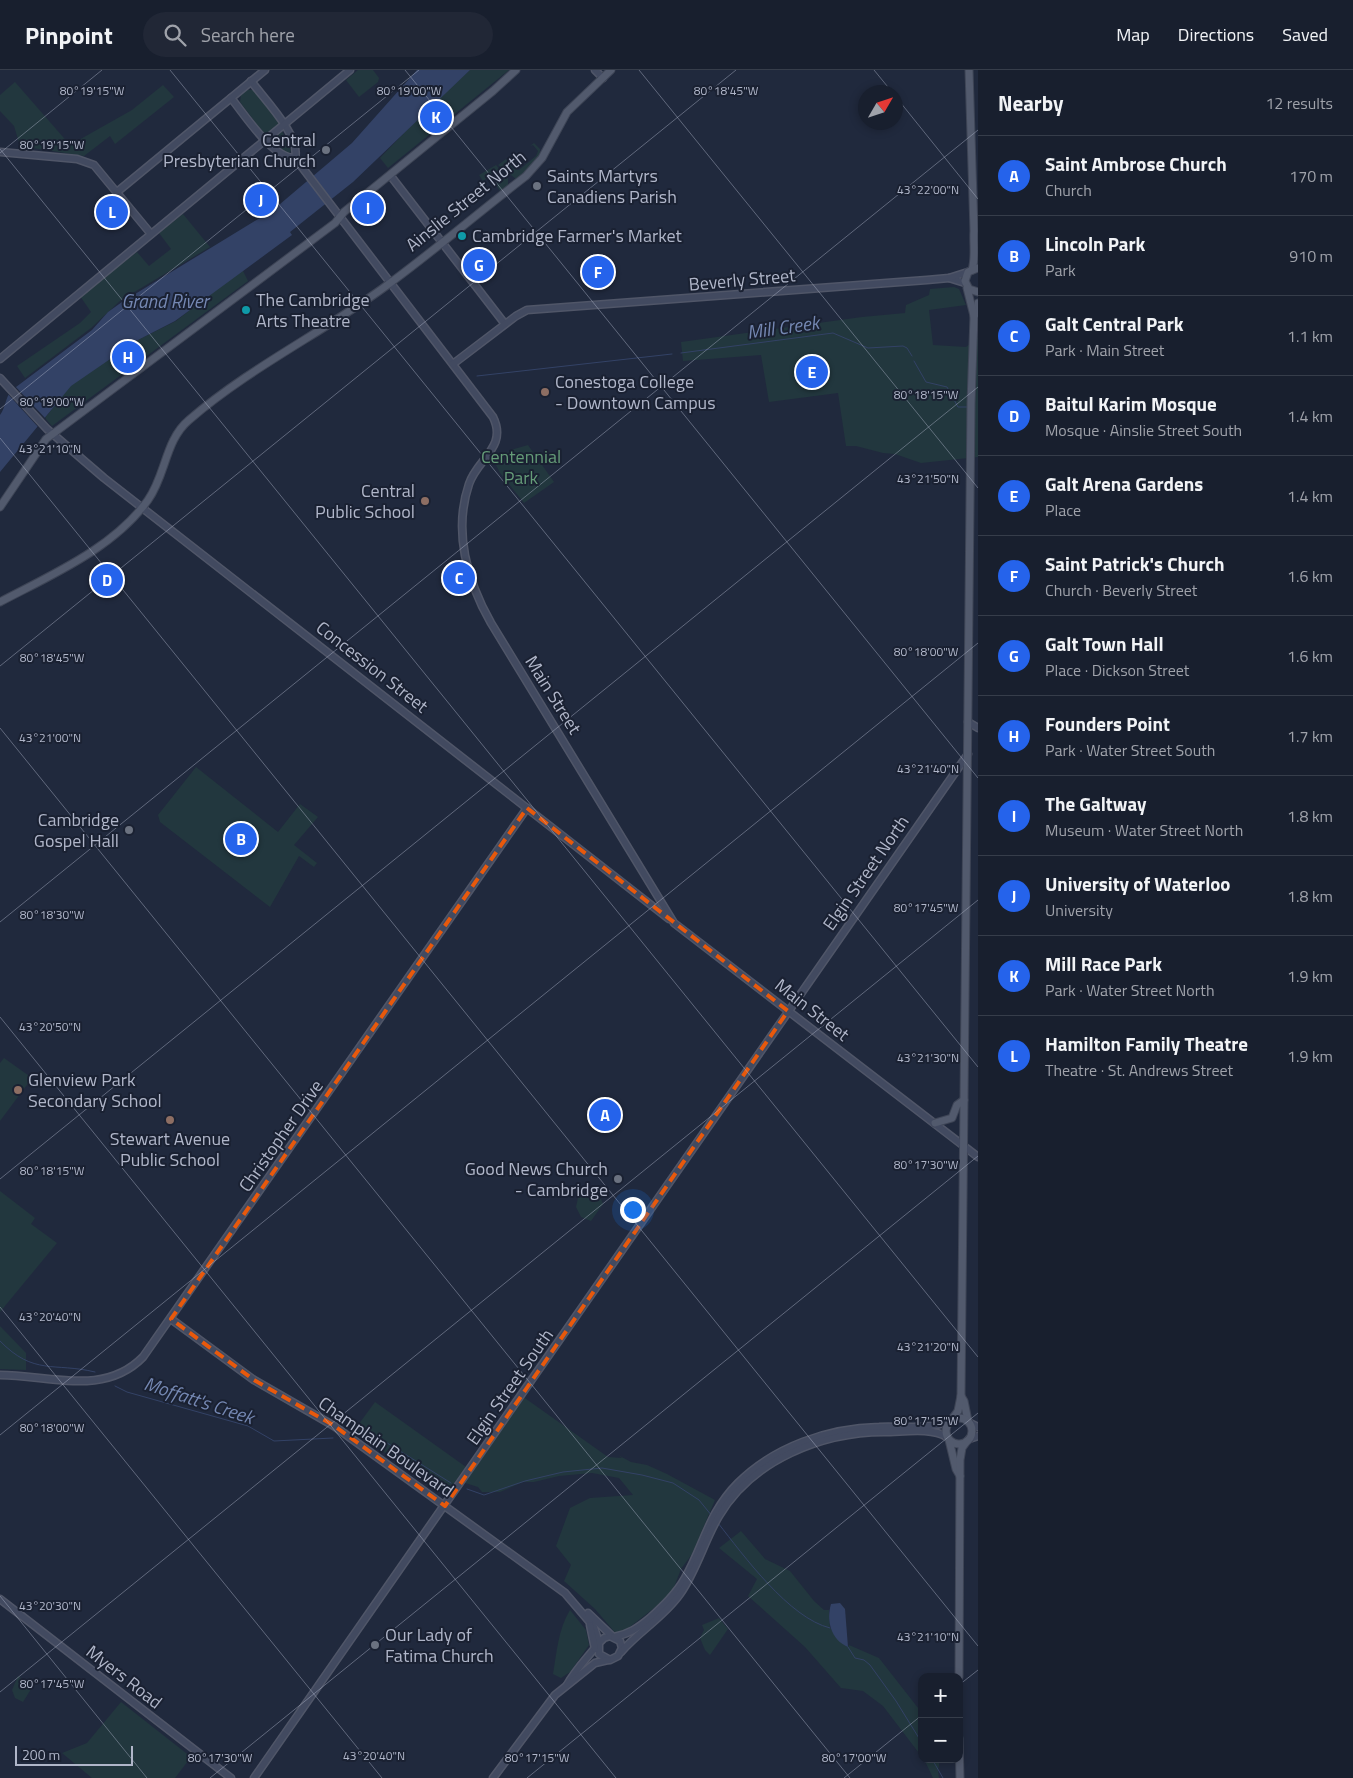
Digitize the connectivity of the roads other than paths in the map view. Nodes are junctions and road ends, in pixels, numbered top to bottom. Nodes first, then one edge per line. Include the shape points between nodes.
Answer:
1 (265, 70) edge
2 (350, 70) edge
3 (516, 70) edge
4 (595, 70) edge
5 (611, 70) edge
6 (969, 70) edge
7 (603, 78) junction
8 (251, 81) junction
9 (231, 98) junction
10 (284, 124) junction
11 (265, 140) junction
12 (0, 152) edge
13 (295, 158) junction
14 (390, 175) junction
15 (117, 192) junction
16 (340, 216) junction
17 (151, 234) junction
18 (976, 237) edge
19 (442, 242) junction
20 (973, 270) edge
21 (949, 278) junction
22 (391, 282) junction
23 (966, 285) junction
24 (978, 292) edge
25 (978, 303) edge
26 (974, 316) junction
27 (505, 324) junction
28 (0, 359) edge
29 (453, 364) junction
30 (0, 378) edge
31 (53, 434) junction
32 (0, 507) edge
33 (142, 507) junction
34 (0, 602) edge
35 (968, 722) junction
36 (978, 728) edge
37 (968, 754) junction
38 (527, 808) junction
39 (674, 923) junction
40 (788, 1011) junction
41 (964, 1100) junction
42 (935, 1123) junction
43 (963, 1145) junction
44 (978, 1156) edge
45 (171, 1319) junction
46 (0, 1375) edge
47 (961, 1396) junction
48 (951, 1420) junction
49 (969, 1422) junction
50 (978, 1427) edge
51 (978, 1436) edge
52 (948, 1439) junction
53 (968, 1440) junction
54 (960, 1476) junction
55 (445, 1506) junction
56 (717, 1514) junction
57 (712, 1524) junction
58 (0, 1599) edge
59 (579, 1607) junction
60 (613, 1637) junction
61 (597, 1646) junction
62 (621, 1652) junction
63 (608, 1660) junction
64 (959, 1673) edge
65 (567, 1685) junction
66 (960, 1763) edge
67 (230, 1778) edge
68 (254, 1778) edge
69 (493, 1778) edge
70 (960, 1778) edge

1 - 8 main road
2 - 10 main road
3 - 14 main road
4 - 7 main road
5 - 7 main road, Ainslie Street North
6 - 18 main road
7 - 19 main road, Ainslie Street North via 567,112 535,169
8 - 9 main road
8 - 10 main road
9 - 11 main road
9 - 15 main road
10 - 11 main road
10 - 13 main road via 295,146
11 - 13 main road via 286,157
11 - 17 main road
12 - 15 main road via 85,162 98,168
13 - 16 main road, Main Street
14 - 16 main road
14 - 19 main road
15 - 17 main road
16 - 22 main road, Main Street
16 - 31 main road
17 - 28 main road
18 - 20 main road via 972,241
19 - 22 main road, Ainslie Street North
19 - 27 main road
20 - 21 main road, Beverly Street
20 - 23 main road
21 - 23 main road, Beverly Street
21 - 27 main road, Beverly Street via 537,309 523,312
22 - 29 main road, Main Street
22 - 33 main road, Ainslie Street North via 239,382 188,420 174,439 160,479
23 - 24 main road
23 - 26 main road
25 - 26 main road
26 - 35 main road
27 - 29 main road, Beverly Street
29 - 39 main road, Main Street via 491,414 498,431 493,450 470,481 463,508 463,550 477,596
30 - 31 main road, Concession Street
31 - 32 main road via 39,448
31 - 33 main road, Concession Street
33 - 34 main road, Ainslie Street North via 125,526 97,546
33 - 38 main road, Concession Street
35 - 36 main road
35 - 37 main road
37 - 40 main road, Elgin Street North
37 - 41 main road
38 - 39 main road, Concession Street
38 - 45 main road, Christopher Drive
39 - 40 main road, Main Street
40 - 42 main road, Main Street
40 - 55 main road, Elgin Street South
41 - 42 main road via 957,1105 952,1118
41 - 43 main road
42 - 43 main road, Main Street
43 - 44 main road, Main Street
43 - 47 main road
45 - 46 main road, Christopher Drive via 139,1361 115,1376 82,1382
45 - 55 main road, Champlain Boulevard via 254,1380 334,1426
47 - 48 main road via 958,1411
47 - 49 main road
48 - 49 main road via 962,1418
48 - 52 main road via 946,1430
48 - 56 main road via 931,1426 850,1429 806,1441 752,1472 730,1492
49 - 50 main road
49 - 53 main road via 972,1432
51 - 53 main road
52 - 53 main road via 959,1444
52 - 54 main road
52 - 56 main road via 932,1432 877,1432 818,1442 755,1476
53 - 54 main road via 961,1452
54 - 64 main road
55 - 59 main road, Champlain Boulevard via 565,1593
55 - 68 main road, Elgin Street South
56 - 57 main road
57 - 60 main road via 688,1573 669,1600 631,1632
57 - 62 main road via 692,1574 679,1595
58 - 67 main road, Myers Road
59 - 60 main road, Champlain Boulevard
59 - 61 main road, Champlain Boulevard via 596,1631
60 - 61 main road via 604,1638
60 - 62 main road via 621,1645
61 - 63 main road via 599,1654
61 - 65 main road
62 - 63 main road
63 - 65 main road via 596,1663
65 - 69 main road via 545,1706
66 - 70 main road

